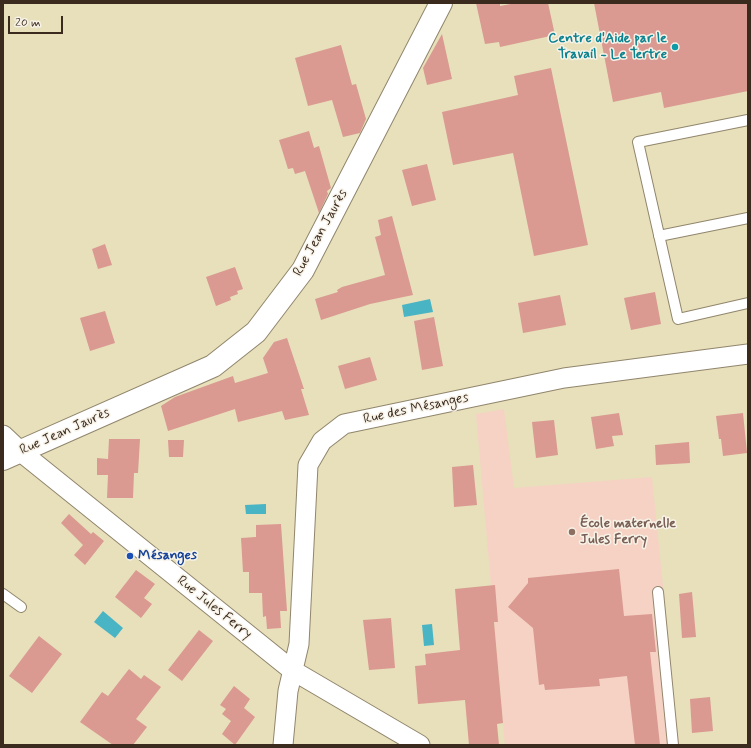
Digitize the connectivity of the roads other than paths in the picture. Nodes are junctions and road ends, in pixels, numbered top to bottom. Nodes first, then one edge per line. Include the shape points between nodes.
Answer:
1 (441, 3) edge
2 (748, 120) edge
3 (748, 218) edge
4 (660, 236) junction
5 (748, 303) edge
6 (748, 354) edge
7 (3, 435) edge
8 (12, 455) edge
9 (658, 592) dead end
10 (3, 594) edge
11 (21, 607) dead end
12 (292, 670) junction
13 (283, 745) edge
14 (420, 745) edge
15 (673, 745) edge

1 - 8 street, Rue Jean Jaurès via 303,270 256,332 213,366
2 - 4 lane via 638,142
3 - 4 lane
4 - 5 lane via 678,319
6 - 12 street, Rue des Mésanges via 564,378 344,424 322,441 308,465 299,644
7 - 8 street, Rue Jules Ferry
8 - 12 street, Rue Jules Ferry
9 - 15 lane
10 - 11 lane
12 - 13 street, Rue des Mésanges
12 - 14 street, Rue Jules Ferry

